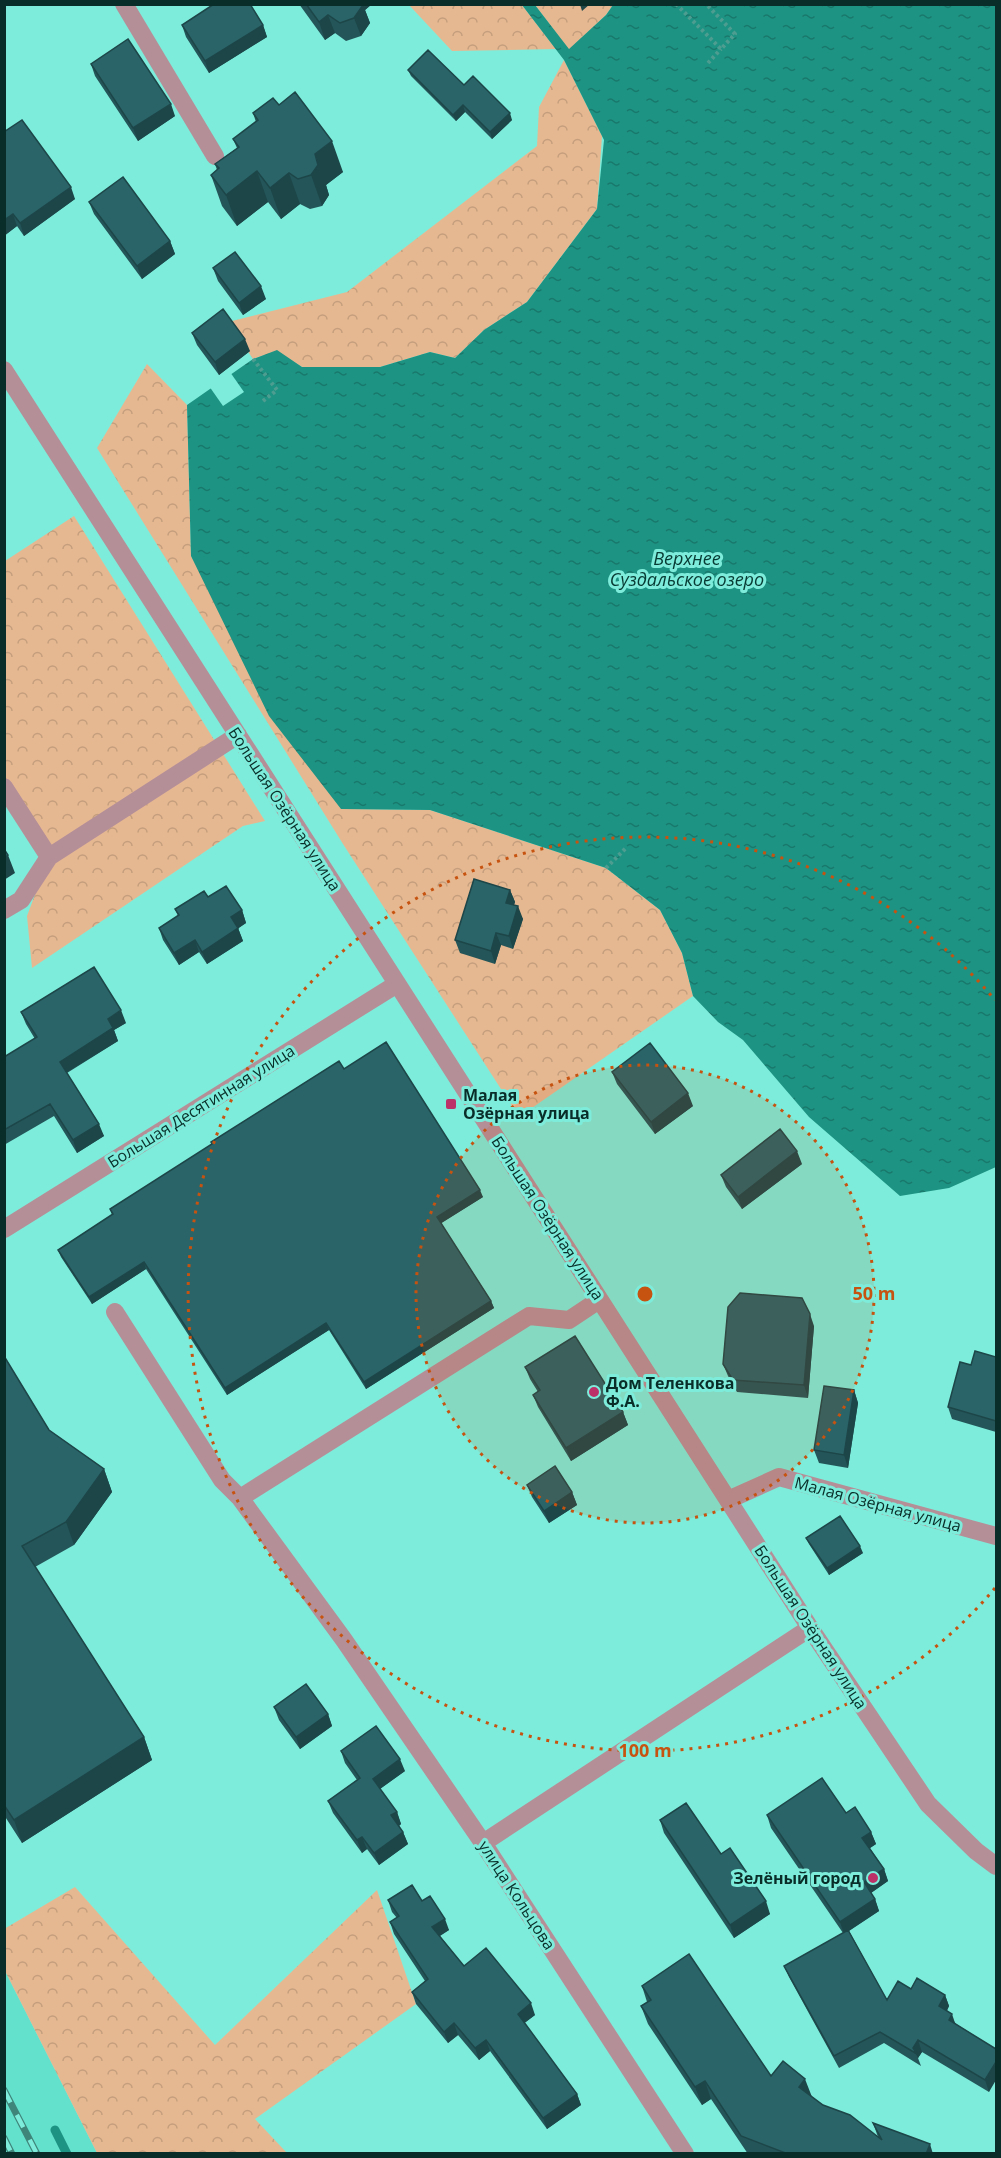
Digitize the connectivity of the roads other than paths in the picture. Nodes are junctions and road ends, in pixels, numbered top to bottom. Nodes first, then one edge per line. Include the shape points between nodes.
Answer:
1 (124, 4) edge
2 (215, 156) dead end
3 (4, 370) edge
4 (238, 735) junction
5 (4, 787) edge
6 (49, 857) junction
7 (4, 910) edge
8 (397, 984) junction
9 (4, 1229) edge
10 (600, 1299) junction
11 (116, 1312) dead end
12 (240, 1498) junction
13 (728, 1500) junction
14 (996, 1536) edge
15 (810, 1628) junction
16 (483, 1843) junction
17 (996, 1866) edge
18 (685, 2154) edge

1 - 2 street
3 - 4 street, Большая Озёрная улица
4 - 6 street
4 - 8 street, Большая Озёрная улица
5 - 6 street
6 - 7 street via 21,900
8 - 9 street, Большая Десятинная улица
8 - 10 street, Большая Озёрная улица
10 - 12 street via 569,1320 529,1316
10 - 13 street, Большая Озёрная улица
11 - 12 street, улица Кольцова via 222,1480
12 - 16 street, улица Кольцова via 344,1640
13 - 14 street, Малая Озёрная улица via 779,1477
13 - 15 street, Большая Озёрная улица
15 - 16 street
15 - 17 street, Большая Озёрная улица via 928,1804
16 - 18 street, улица Кольцова

